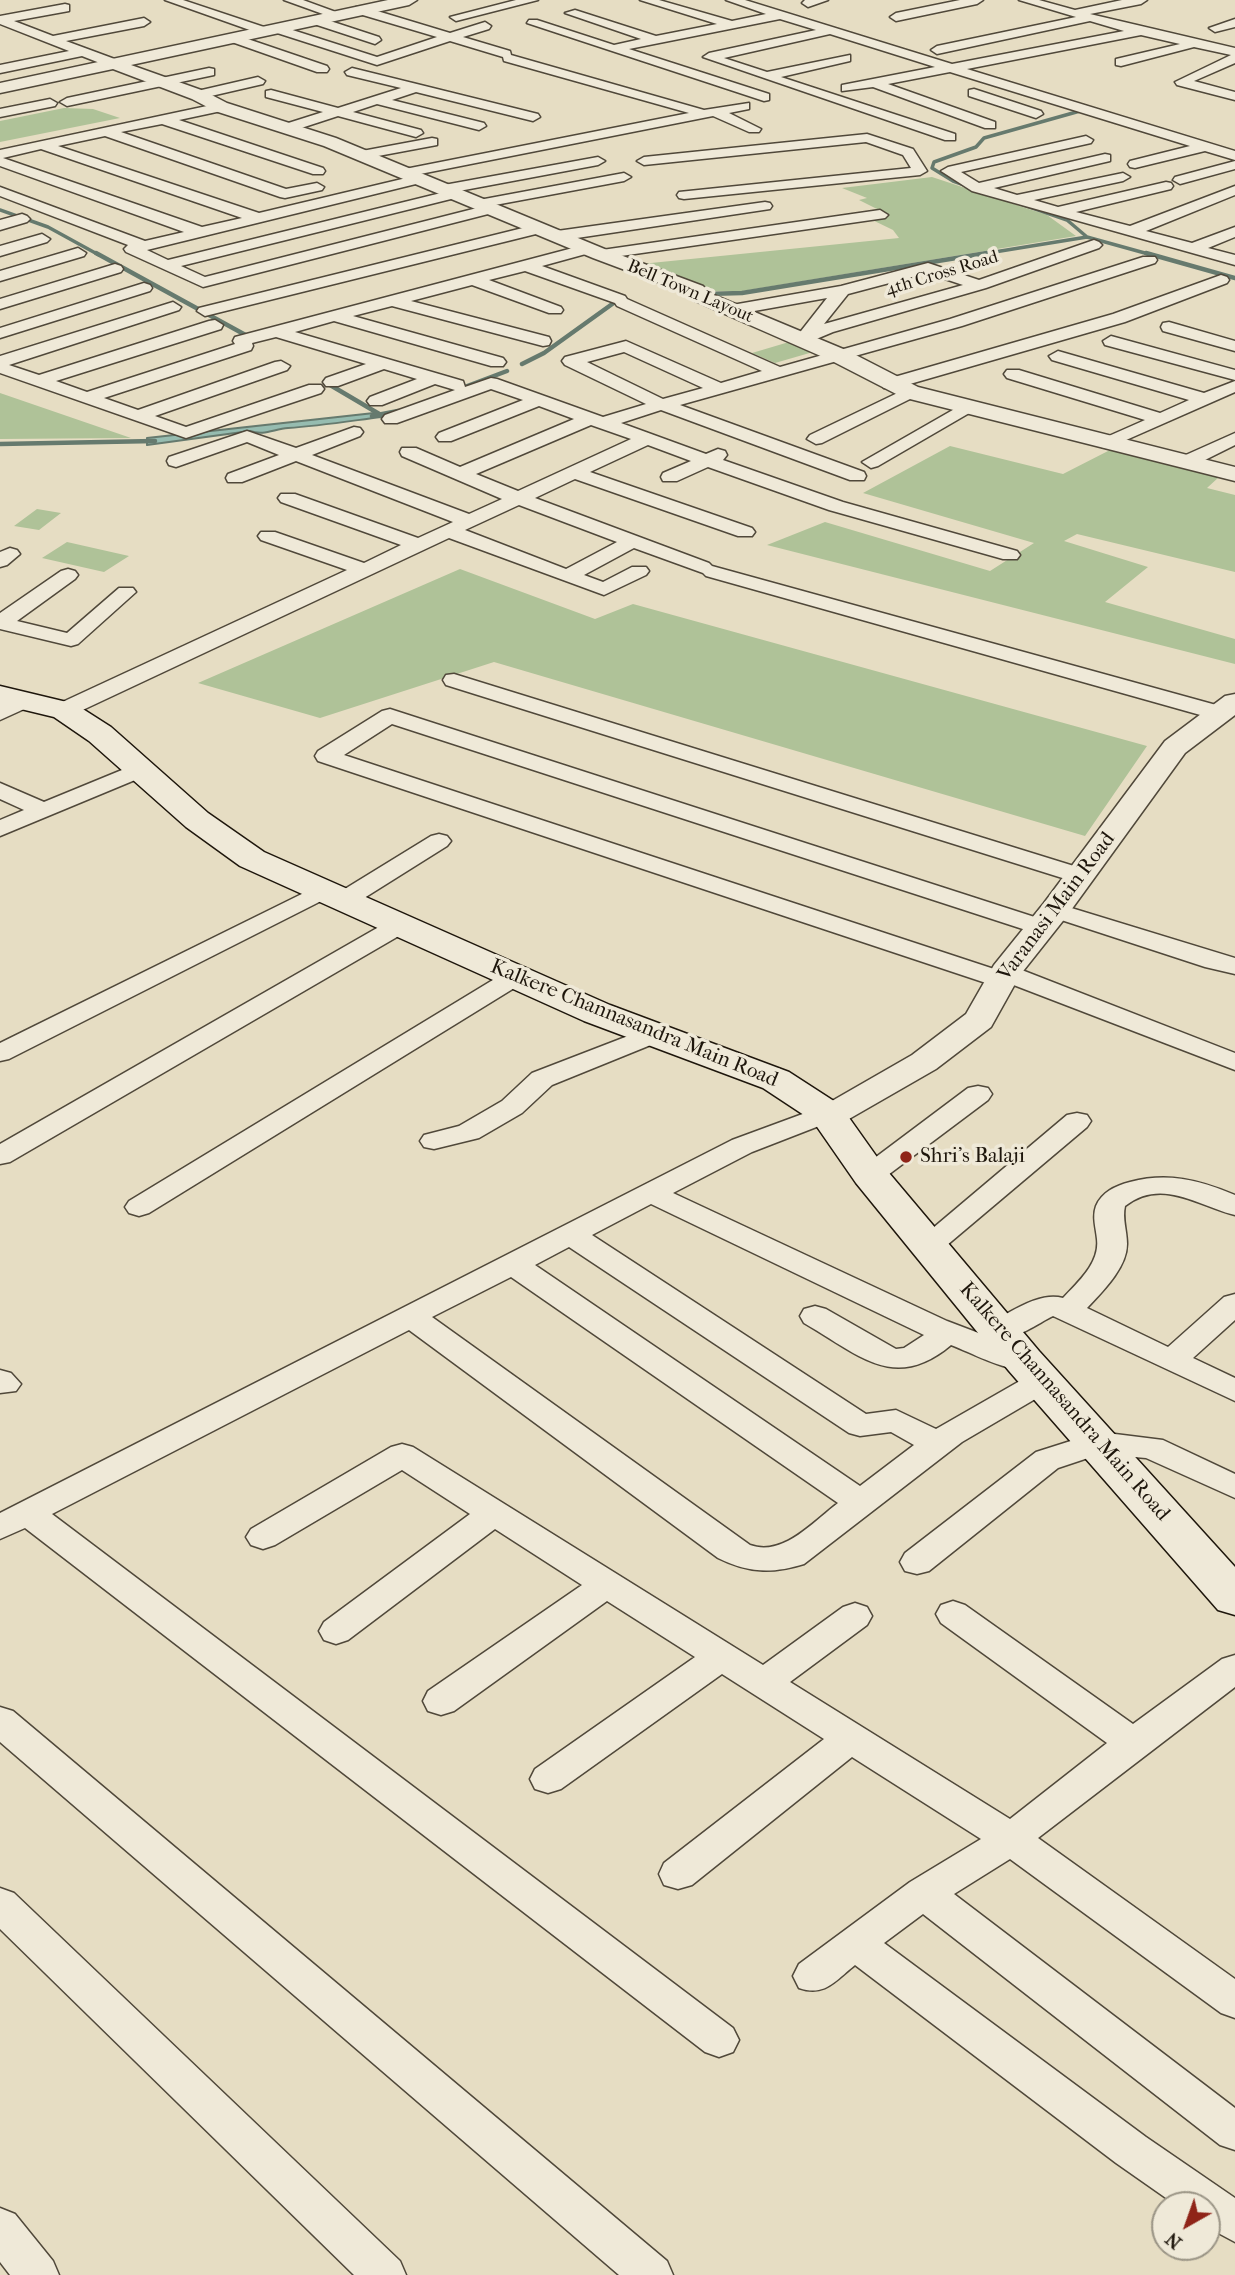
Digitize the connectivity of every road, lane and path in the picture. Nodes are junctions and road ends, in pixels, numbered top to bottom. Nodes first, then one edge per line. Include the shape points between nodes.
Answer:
1 (43, 0) edge
2 (171, 0) edge
3 (290, 0) edge
4 (409, 0) edge
5 (646, 0) edge
6 (732, 0) edge
7 (822, 0) edge
8 (977, 0) edge
9 (1025, 0) edge
10 (1067, 0) edge
11 (1141, 0) edge
12 (531, 2) edge
13 (808, 3) dead end
14 (359, 5) edge
15 (1042, 5) junction
16 (483, 11) junction
17 (571, 13) dead end
18 (1073, 13) junction
19 (338, 15) junction
20 (780, 15) junction
21 (456, 17) dead end
22 (895, 17) dead end
23 (1092, 18) junction
24 (1234, 18) edge
25 (509, 19) dead end
26 (314, 20) junction
27 (144, 22) dead end
28 (533, 23) dead end
29 (675, 24) dead end
30 (1006, 24) dead end
31 (733, 25) junction
32 (485, 26) dead end
33 (1215, 27) dead end
34 (270, 30) junction
35 (832, 30) junction
36 (961, 30) dead end
37 (700, 31) junction
38 (758, 31) dead end
39 (1030, 31) junction
40 (1142, 32) junction
41 (36, 34) junction
42 (233, 38) junction
43 (449, 38) junction
44 (12, 39) dead end
45 (990, 39) junction
46 (375, 40) dead end
47 (656, 40) junction
48 (718, 40) dead end
49 (786, 40) junction
50 (57, 42) junction
51 (1198, 44) junction
52 (102, 45) dead end
53 (935, 45) dead end
54 (614, 49) junction
55 (747, 49) junction
56 (818, 50) dead end
57 (80, 51) junction
58 (1235, 52) edge
59 (1151, 55) junction
60 (0, 56) edge
61 (1235, 58) edge
62 (1121, 62) dead end
63 (115, 64) junction
64 (1185, 64) dead end
65 (1217, 67) junction
66 (956, 68) junction
67 (0, 69) edge
68 (321, 69) dead end
69 (889, 70) dead end
70 (209, 72) dead end
71 (352, 72) dead end
72 (1235, 72) edge
73 (847, 74) dead end
74 (766, 76) junction
75 (916, 77) junction
76 (646, 79) dead end
77 (258, 81) dead end
78 (877, 84) junction
79 (726, 85) junction
80 (0, 88) edge
81 (416, 88) junction
82 (613, 88) junction
83 (847, 89) dead end
84 (165, 90) junction
85 (1212, 90) junction
86 (680, 93) dead end
87 (195, 94) junction
88 (271, 94) dead end
89 (1235, 96) edge
90 (764, 97) dead end
91 (1186, 98) dead end
92 (377, 100) junction
93 (656, 100) junction
94 (68, 102) dead end
95 (50, 103) dead end
96 (744, 106) dead end
97 (221, 107) junction
98 (338, 112) junction
99 (708, 112) junction
100 (0, 113) edge
101 (1035, 114) dead end
102 (533, 117) dead end
103 (1113, 118) junction
104 (163, 120) junction
105 (662, 121) junction
106 (990, 125) dead end
107 (479, 126) dead end
108 (560, 127) dead end
109 (836, 127) dead end
110 (287, 128) junction
111 (754, 129) dead end
112 (610, 131) junction
113 (685, 131) dead end
114 (107, 132) junction
115 (1158, 132) junction
116 (581, 137) junction
117 (950, 137) dead end
118 (1032, 137) dead end
119 (426, 138) junction
120 (503, 138) dead end
121 (867, 138) junction
122 (1135, 138) dead end
123 (44, 145) junction
124 (1205, 147) junction
125 (526, 149) junction
126 (653, 149) dead end
127 (908, 152) junction
128 (0, 155) edge
129 (362, 155) junction
130 (867, 156) dead end
131 (1235, 156) edge
132 (1105, 158) dead end
133 (0, 161) edge
134 (466, 161) junction
135 (598, 161) dead end
136 (1135, 164) dead end
137 (1235, 165) edge
138 (945, 167) dead end
139 (318, 171) dead end
140 (406, 174) junction
141 (369, 175) dead end
142 (624, 177) dead end
143 (1124, 177) dead end
144 (332, 183) dead end
145 (674, 187) junction
146 (977, 188) junction
147 (1235, 190) edge
148 (0, 191) edge
149 (449, 192) junction
150 (1016, 200) junction
151 (485, 206) junction
152 (765, 206) dead end
153 (1058, 212) junction
154 (705, 214) junction
155 (880, 215) dead end
156 (258, 218) junction
157 (22, 219) dead end
158 (838, 221) junction
159 (0, 225) edge
160 (783, 228) junction
161 (539, 229) junction
162 (200, 232) junction
163 (1129, 232) junction
164 (1235, 232) edge
165 (858, 234) dead end
166 (735, 235) junction
167 (557, 236) junction
168 (42, 239) dead end
169 (801, 240) dead end
170 (1094, 245) dead end
171 (144, 246) junction
172 (1194, 248) junction
173 (0, 251) edge
174 (760, 251) dead end
175 (594, 252) junction
176 (78, 253) dead end
177 (1149, 260) dead end
178 (1235, 260) edge
179 (166, 265) junction
180 (527, 266) junction
181 (115, 269) dead end
182 (0, 276) edge
183 (474, 280) junction
184 (1221, 280) dead end
185 (979, 285) junction
186 (144, 288) dead end
187 (842, 291) junction
188 (393, 301) junction
189 (1030, 301) junction
190 (0, 304) edge
191 (173, 307) dead end
192 (555, 310) dead end
193 (732, 310) junction
194 (334, 316) junction
195 (1169, 327) dead end
196 (277, 331) junction
197 (0, 332) edge
198 (607, 338) dead end
199 (802, 340) junction
200 (542, 341) dead end
201 (1111, 341) dead end
202 (626, 346) junction
203 (1235, 346) edge
204 (840, 356) junction
205 (1059, 356) dead end
206 (497, 362) dead end
207 (384, 363) junction
208 (0, 365) edge
209 (281, 366) dead end
210 (778, 372) junction
211 (1013, 374) dead end
212 (1235, 375) edge
213 (435, 378) junction
214 (38, 381) junction
215 (457, 385) dead end
216 (1235, 386) edge
217 (718, 388) junction
218 (900, 388) junction
219 (86, 398) junction
220 (1205, 399) junction
221 (539, 400) junction
222 (376, 401) dead end
223 (272, 403) junction
224 (660, 404) junction
225 (965, 408) junction
226 (304, 415) dead end
227 (137, 416) junction
228 (391, 419) dead end
229 (1161, 419) junction
230 (597, 421) junction
231 (354, 432) dead end
232 (445, 437) dead end
233 (754, 437) junction
234 (648, 438) junction
235 (1235, 438) edge
236 (816, 439) dead end
237 (1108, 443) junction
238 (409, 452) dead end
239 (295, 454) junction
240 (710, 459) junction
241 (176, 461) dead end
242 (871, 462) dead end
243 (1185, 462) junction
244 (575, 473) junction
245 (461, 474) junction
246 (1235, 474) edge
247 (858, 476) dead end
248 (670, 477) dead end
249 (235, 478) dead end
250 (288, 498) dead end
251 (517, 498) junction
252 (469, 521) junction
253 (449, 531) junction
254 (745, 532) dead end
255 (268, 536) dead end
256 (633, 541) junction
257 (419, 545) junction
258 (1010, 555) dead end
259 (365, 570) junction
260 (639, 571) dead end
261 (68, 575) dead end
262 (567, 576) junction
263 (126, 592) dead end
264 (0, 623) edge
265 (454, 680) dead end
266 (8, 703) edge
267 (1227, 708) edge
268 (64, 710) junction
269 (139, 770) junction
270 (0, 790) edge
271 (43, 810) junction
272 (0, 828) edge
273 (439, 841) dead end
274 (1081, 876) junction
275 (333, 896) junction
276 (1048, 918) junction
277 (400, 925) junction
278 (1235, 946) edge
279 (1224, 964) edge
280 (1003, 976) junction
281 (515, 977) junction
282 (654, 1034) junction
283 (4, 1047) edge
284 (1235, 1062) edge
285 (978, 1094) dead end
286 (829, 1114) junction
287 (1077, 1121) dead end
288 (434, 1141) dead end
289 (0, 1156) edge
290 (870, 1175) junction
291 (650, 1193) junction
292 (1235, 1206) edge
293 (139, 1207) dead end
294 (570, 1234) junction
295 (930, 1245) junction
296 (512, 1263) junction
297 (1235, 1304) edge
298 (1068, 1311) junction
299 (410, 1316) junction
300 (816, 1316) dead end
301 (947, 1332) junction
302 (1022, 1357) junction
303 (1171, 1361) junction
304 (1235, 1391) edge
305 (1099, 1443) junction
306 (937, 1444) junction
307 (1235, 1487) edge
308 (861, 1503) junction
309 (494, 1513) junction
310 (14, 1520) edge
311 (263, 1538) dead end
312 (917, 1562) dead end
313 (607, 1584) junction
314 (1235, 1598) edge
315 (953, 1615) dead end
316 (855, 1616) dead end
317 (336, 1631) dead end
318 (721, 1656) junction
319 (1235, 1668) edge
320 (764, 1683) junction
321 (441, 1701) dead end
322 (0, 1721) edge
323 (851, 1738) junction
324 (1133, 1743) junction
325 (548, 1779) dead end
326 (1011, 1839) junction
327 (678, 1874) dead end
328 (924, 1893) junction
329 (0, 1904) edge
330 (854, 1943) junction
331 (813, 1976) dead end
332 (1235, 2001) edge
333 (719, 2040) dead end
334 (1235, 2132) edge
335 (1235, 2222) edge
336 (0, 2228) edge
337 (37, 2275) edge
338 (384, 2275) edge
339 (651, 2275) edge

1 - 41 street via 65,8 0,20
2 - 34 street
3 - 19 street
4 - 14 street
5 - 31 street
6 - 20 street
7 - 13 street
8 - 22 street
9 - 15 street
10 - 15 street
11 - 18 street
12 - 16 street
14 - 19 street
14 - 43 street
15 - 18 street
16 - 21 street
16 - 25 street
17 - 47 street
18 - 23 street
19 - 26 street
20 - 31 street
20 - 35 street
23 - 39 street
23 - 40 street
24 - 33 street
26 - 34 street
26 - 46 street
27 - 50 street
28 - 54 street
29 - 37 street
30 - 39 street
31 - 37 street
32 - 43 street
34 - 42 street
34 - 43 street via 377,61
35 - 49 street
35 - 66 street
36 - 45 street
37 - 47 street
38 - 49 street
39 - 45 street
40 - 51 street
40 - 66 street
41 - 44 street
41 - 50 street
42 - 63 street
42 - 68 street
43 - 82 street via 508,51
45 - 53 street
47 - 54 street
48 - 55 street
49 - 55 street
50 - 57 street
50 - 60 street
51 - 58 street
51 - 59 street
52 - 57 street
54 - 79 street
55 - 74 street via 704,55
56 - 74 street via 850,60
57 - 63 street
57 - 67 street
59 - 62 street
59 - 64 street
61 - 65 street
63 - 80 street
63 - 84 street, Bell Town Layout
65 - 72 street
65 - 85 street via 1182,82
66 - 75 street
66 - 103 street
69 - 75 street
70 - 84 street
71 - 81 street
73 - 78 street
74 - 79 street
74 - 117 street
75 - 78 street
75 - 101 street
76 - 82 street
77 - 87 street
78 - 83 street
78 - 106 street
79 - 90 street
81 - 92 street
81 - 102 street
82 - 93 street
84 - 87 street, Bell Town Layout
84 - 94 street
85 - 89 street
85 - 91 street
86 - 93 street
87 - 97 street, Bell Town Layout
88 - 98 street
92 - 98 street
92 - 107 street
93 - 99 street
95 - 100 street
96 - 99 street
97 - 104 street
97 - 110 street, Bell Town Layout
98 - 110 street
98 - 119 street
99 - 105 street
99 - 111 street
103 - 115 street
103 - 146 street via 1086,132 948,171
104 - 114 street
104 - 139 street
105 - 112 street
105 - 113 street
108 - 116 street
109 - 121 street
110 - 129 street, Bell Town Layout
112 - 116 street
112 - 126 street
114 - 123 street
114 - 144 street via 285,194
115 - 122 street
115 - 124 street
116 - 125 street
118 - 138 street via 984,148
119 - 129 street
119 - 134 street
120 - 125 street
121 - 127 street
121 - 145 street via 644,161
123 - 128 street
123 - 156 street
124 - 131 street
124 - 136 street
125 - 134 street
127 - 130 street
127 - 145 street via 920,171
129 - 140 street, Bell Town Layout
132 - 146 street
133 - 162 street
134 - 140 street
135 - 149 street
137 - 153 street
140 - 141 street
140 - 149 street, Bell Town Layout
140 - 156 street
142 - 151 street
143 - 150 street
145 - 154 street
146 - 150 street
147 - 163 street
148 - 171 street
149 - 151 street, Bell Town Layout
149 - 179 street
150 - 153 street
151 - 161 street, Bell Town Layout
151 - 179 street via 202,282
152 - 154 street
153 - 163 street
154 - 167 street
155 - 158 street
156 - 162 street
157 - 159 street
158 - 160 street
158 - 165 street
160 - 166 street
160 - 169 street
161 - 167 street, Bell Town Layout
161 - 214 street via 210,318
162 - 171 street
163 - 172 street
164 - 172 street
166 - 174 street
166 - 175 street
167 - 175 street, Bell Town Layout
168 - 173 street
170 - 185 street, 4th Cross Road
171 - 179 street via 132,249
172 - 178 street
175 - 180 street
175 - 193 street, Bell Town Layout
176 - 182 street
177 - 189 street
180 - 183 street
180 - 210 street via 621,301
181 - 190 street
183 - 188 street
183 - 192 street
184 - 218 street
185 - 187 street via 928,268
185 - 189 street
185 - 199 street, 4th Cross Road via 827,328
186 - 197 street
187 - 193 street
187 - 199 street
188 - 194 street
188 - 200 street
189 - 204 street
191 - 208 street
193 - 199 street, Bell Town Layout
194 - 196 street
194 - 206 street
195 - 203 street
196 - 207 street
196 - 219 street via 247,340 245,346
198 - 202 street
199 - 204 street, Bell Town Layout
201 - 212 street
202 - 217 street
202 - 224 street via 571,361
204 - 210 street
204 - 218 street, Bell Town Layout
205 - 220 street
207 - 213 street
207 - 223 street
208 - 214 street
209 - 227 street
210 - 217 street
211 - 229 street
213 - 215 street
213 - 222 street
214 - 219 street
216 - 220 street
217 - 224 street
218 - 225 street, Bell Town Layout
218 - 236 street
219 - 227 street
220 - 229 street
221 - 228 street via 491,383
221 - 230 street
221 - 232 street
223 - 226 street
223 - 227 street via 186,433
224 - 230 street
224 - 233 street
225 - 237 street, Bell Town Layout
225 - 242 street
229 - 237 street
230 - 234 street
230 - 245 street
231 - 239 street
233 - 240 street
233 - 247 street
234 - 240 street
234 - 244 street
235 - 243 street
237 - 243 street, Bell Town Layout
238 - 245 street
239 - 241 street via 247,436
239 - 249 street
239 - 252 street
240 - 248 street
240 - 258 street via 836,506
243 - 246 street, Bell Town Layout
244 - 251 street
244 - 254 street
245 - 251 street
250 - 257 street
251 - 252 street
251 - 256 street
252 - 253 street
253 - 257 street
253 - 262 street
255 - 259 street
256 - 262 street
256 - 267 street via 708,570
257 - 259 street
259 - 268 street
260 - 262 street via 604,589
261 - 264 street
263 - 264 street via 71,640
265 - 274 street
266 - 268 main road, Kalkere Channasandra Main Road
267 - 274 street, Varanasi Main Road via 1175,747
268 - 269 main road, Kalkere Channasandra Main Road via 100,734
269 - 271 street
269 - 275 main road, Kalkere Channasandra Main Road via 252,859
270 - 271 street
271 - 272 street
273 - 275 street
274 - 276 street, Varanasi Main Road
275 - 277 main road, Kalkere Channasandra Main Road
275 - 283 street
276 - 279 street
276 - 280 street, Varanasi Main Road
276 - 280 street via 390,716 326,755
277 - 281 main road, Kalkere Channasandra Main Road
277 - 289 street
278 - 279 street
280 - 284 street
280 - 286 street, Varanasi Main Road via 979,1020 924,1062
281 - 282 main road, Kalkere Channasandra Main Road
281 - 293 street
282 - 286 main road, Kalkere Channasandra Main Road via 776,1080
282 - 288 street via 559,1070 512,1107 469,1132
285 - 290 street
286 - 290 main road, Kalkere Channasandra Main Road
286 - 291 street via 742,1146
287 - 295 street
290 - 295 main road, Kalkere Channasandra Main Road
291 - 294 street
291 - 301 street
292 - 298 street via 1170,1183 1128,1191 1113,1202 1110,1211 1112,1248 1105,1264
294 - 296 street
294 - 306 street via 860,1425 896,1421
295 - 302 main road, Kalkere Channasandra Main Road
296 - 299 street
296 - 308 street
297 - 303 street
298 - 302 street via 1049,1306
298 - 303 street
299 - 308 street via 746,1558 777,1561 792,1555
299 - 310 street
300 - 301 street via 890,1358 902,1360 915,1358
301 - 302 street
302 - 305 main road, Kalkere Channasandra Main Road
302 - 306 street
303 - 304 street
305 - 307 street via 1152,1447
305 - 312 street via 1047,1460
305 - 314 main road, Kalkere Channasandra Main Road
306 - 308 street
309 - 311 street via 402,1455
309 - 313 street
309 - 317 street
310 - 333 street
313 - 318 street
313 - 321 street
315 - 324 street
316 - 320 street
318 - 320 street
318 - 325 street
319 - 324 street
320 - 323 street
322 - 339 street
323 - 326 street
323 - 327 street
324 - 326 street
326 - 328 street
326 - 332 street
328 - 330 street
328 - 334 street
329 - 338 street
330 - 331 street
330 - 335 street
336 - 337 street

